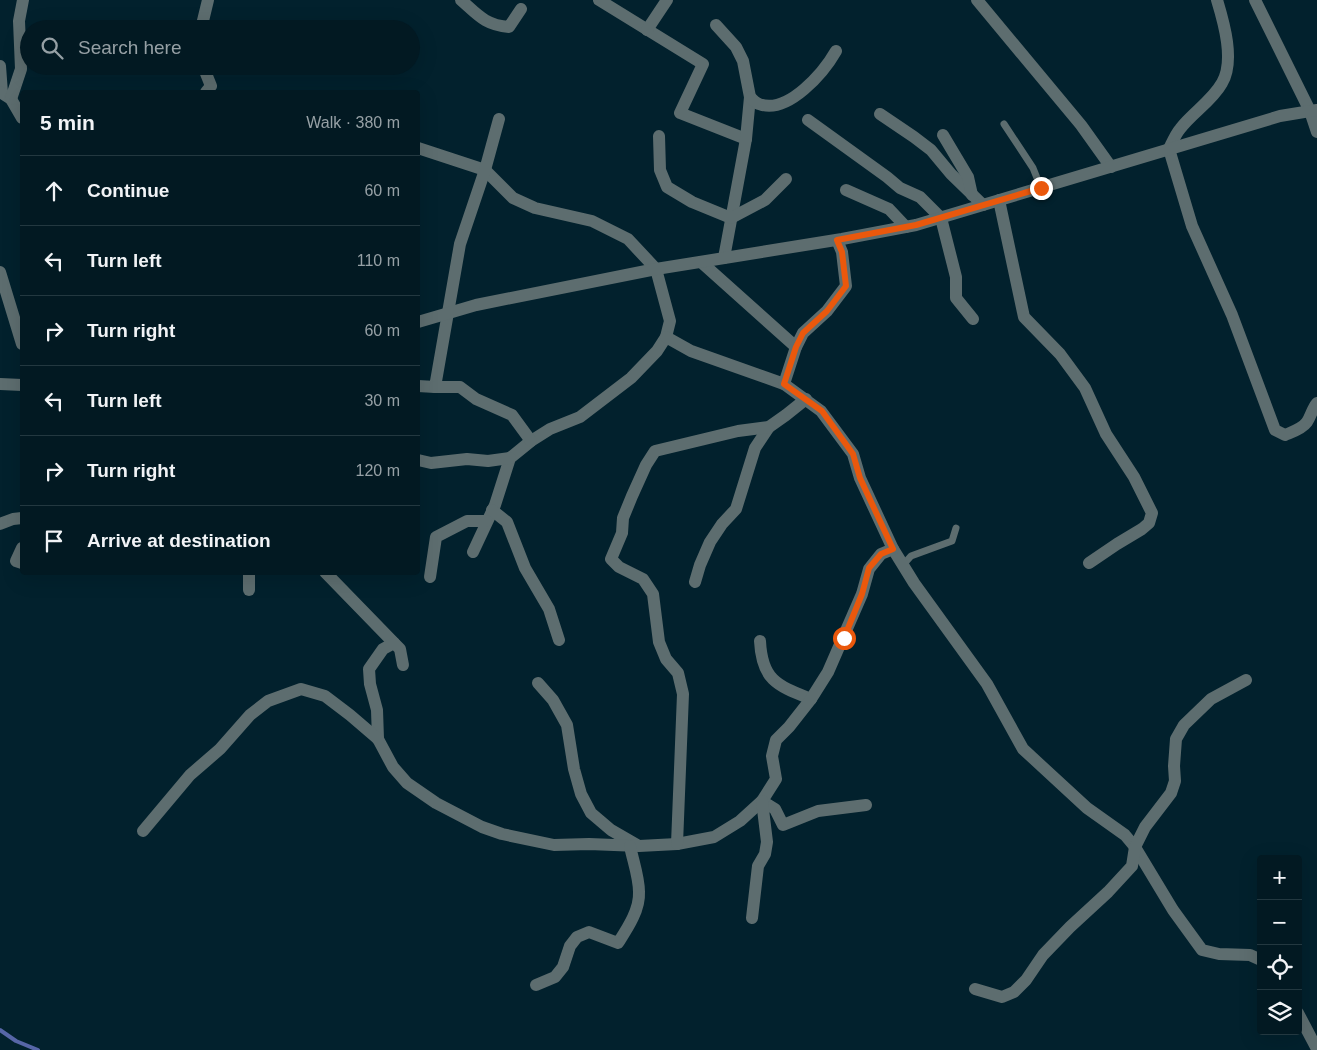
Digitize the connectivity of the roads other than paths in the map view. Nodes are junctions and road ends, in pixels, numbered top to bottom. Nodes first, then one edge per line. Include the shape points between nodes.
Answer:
1 (23, 0) edge
2 (461, 0) edge
3 (599, 0) edge
4 (667, 0) edge
5 (977, 0) edge
6 (1217, 0) edge
7 (1255, 0) edge
8 (207, 1) edge
9 (521, 9) dead end
10 (203, 20) edge
11 (716, 25) dead end
12 (647, 30) junction
13 (20, 37) edge
14 (836, 51) dead end
15 (0, 66) edge
16 (20, 73) edge
17 (207, 75) edge
18 (208, 90) edge
19 (4, 94) edge
20 (750, 97) junction
21 (1314, 111) edge
22 (880, 114) dead end
23 (20, 115) edge
24 (499, 119) dead end
25 (808, 120) dead end
26 (1004, 124) dead end
27 (1317, 132) edge
28 (943, 135) dead end
29 (659, 136) dead end
30 (746, 139) junction
31 (420, 149) edge
32 (1169, 150) junction
33 (1111, 167) junction
34 (485, 170) junction
35 (786, 179) dead end
36 (1041, 188) junction
37 (846, 190) dead end
38 (972, 195) junction
39 (999, 200) junction
40 (983, 205) junction
41 (732, 218) junction
42 (941, 218) junction
43 (906, 227) junction
44 (837, 240) junction
45 (724, 258) junction
46 (701, 262) junction
47 (656, 269) junction
48 (0, 272) edge
49 (448, 314) junction
50 (973, 319) dead end
51 (420, 321) edge
52 (20, 337) edge
53 (666, 337) junction
54 (796, 347) junction
55 (0, 384) edge
56 (784, 384) junction
57 (20, 385) edge
58 (420, 386) edge
59 (435, 387) junction
60 (806, 399) junction
61 (1317, 403) edge
62 (769, 427) junction
63 (530, 441) junction
64 (510, 458) junction
65 (420, 460) edge
66 (489, 516) junction
67 (20, 518) edge
68 (0, 524) edge
69 (956, 528) dead end
70 (893, 549) junction
71 (20, 552) edge
72 (473, 552) dead end
73 (20, 562) edge
74 (1089, 563) dead end
75 (903, 565) junction
76 (249, 575) edge
77 (328, 575) edge
78 (430, 578) dead end
79 (695, 582) dead end
80 (249, 590) dead end
81 (559, 640) dead end
82 (760, 641) dead end
83 (394, 642) junction
84 (403, 665) dead end
85 (1246, 680) dead end
86 (538, 684) dead end
87 (811, 699) junction
88 (378, 739) junction
89 (762, 802) junction
90 (866, 805) dead end
91 (143, 831) dead end
92 (677, 844) junction
93 (635, 846) junction
94 (1135, 847) junction
95 (752, 918) dead end
96 (1257, 958) edge
97 (536, 985) dead end
98 (975, 989) dead end
99 (1302, 1020) edge
100 (1317, 1049) edge

1 - 13 street
2 - 9 street via 487,22 509,27
3 - 12 street
4 - 12 street
5 - 33 street via 1081,125
6 - 32 street via 1226,31 1227,66 1222,83 1180,130
7 - 21 street
8 - 10 street
11 - 20 street via 736,46 743,61
12 - 30 street via 703,64 680,113
14 - 20 street via 828,65 811,82 782,104 758,104
15 - 19 street
16 - 19 street
17 - 18 street via 211,86
19 - 23 street
20 - 30 street
21 - 27 street
21 - 32 street via 1280,116
22 - 38 street via 931,150
24 - 34 street
25 - 42 street via 900,188 920,197
26 - 36 lane via 1033,168
28 - 38 street via 968,177
29 - 41 street via 660,170 667,186 692,202
30 - 41 street
31 - 34 street
32 - 33 street
32 - 61 street via 1192,226 1232,315 1274,430 1285,435 1297,430 1307,423
33 - 36 street
34 - 47 street via 513,198 534,208 592,221 628,239
34 - 49 street via 460,244
35 - 41 street via 765,200
36 - 39 street
37 - 43 street via 889,209
38 - 40 street
39 - 40 street
39 - 74 street via 1024,317 1060,354 1085,388 1106,434 1152,512 1149,523
40 - 42 street
41 - 45 street
42 - 43 street
42 - 50 street via 956,277 956,298
43 - 44 street
44 - 45 street
44 - 54 street via 842,252 846,286 827,311 803,333
45 - 46 street
46 - 47 street
46 - 54 street
47 - 49 street via 476,305
47 - 53 street via 670,321
48 - 52 street
49 - 51 street
49 - 59 street
53 - 56 street via 691,350
53 - 63 street via 631,378 605,399 580,417
54 - 56 street
55 - 57 street
56 - 60 street
58 - 59 street
59 - 63 street via 460,387 476,399 512,415
60 - 62 street
60 - 70 street via 822,411 853,454 860,478
62 - 79 street via 755,448 736,509 710,542
62 - 92 street via 738,431 655,452 632,496 622,533 610,559 643,578 652,594 659,642 666,659 678,673 683,694
63 - 64 street
64 - 65 street via 431,463
64 - 66 street
66 - 72 street
66 - 78 street via 467,521 436,537
66 - 81 street via 507,522 524,568 549,609
67 - 68 street
69 - 75 lane via 952,541 911,556
70 - 75 street
70 - 87 street via 881,554 869,568 844,638
71 - 73 street via 16,561
75 - 94 street via 987,684 1023,750 1087,808 1125,835
76 - 80 street
77 - 83 street
82 - 87 street via 765,671 784,688
83 - 84 street via 400,649
83 - 88 street via 383,648 369,669 377,710
85 - 94 street via 1211,699 1184,725 1176,739 1172,793 1144,827
86 - 93 street via 554,700 567,725 574,769 591,813
87 - 89 street via 776,740 772,756 776,779
88 - 91 street via 325,696 301,690 268,701 190,775
88 - 93 street via 393,767 407,783 482,827 554,845
89 - 90 street via 775,809 783,825 818,811
89 - 92 street via 714,837
89 - 95 street via 766,842 758,866
92 - 93 street
93 - 97 street via 640,893 628,928 618,943 589,932 577,937 555,977
94 - 96 street via 1202,950
94 - 98 street via 1132,866 1043,954 1014,992 1002,997
99 - 100 street

